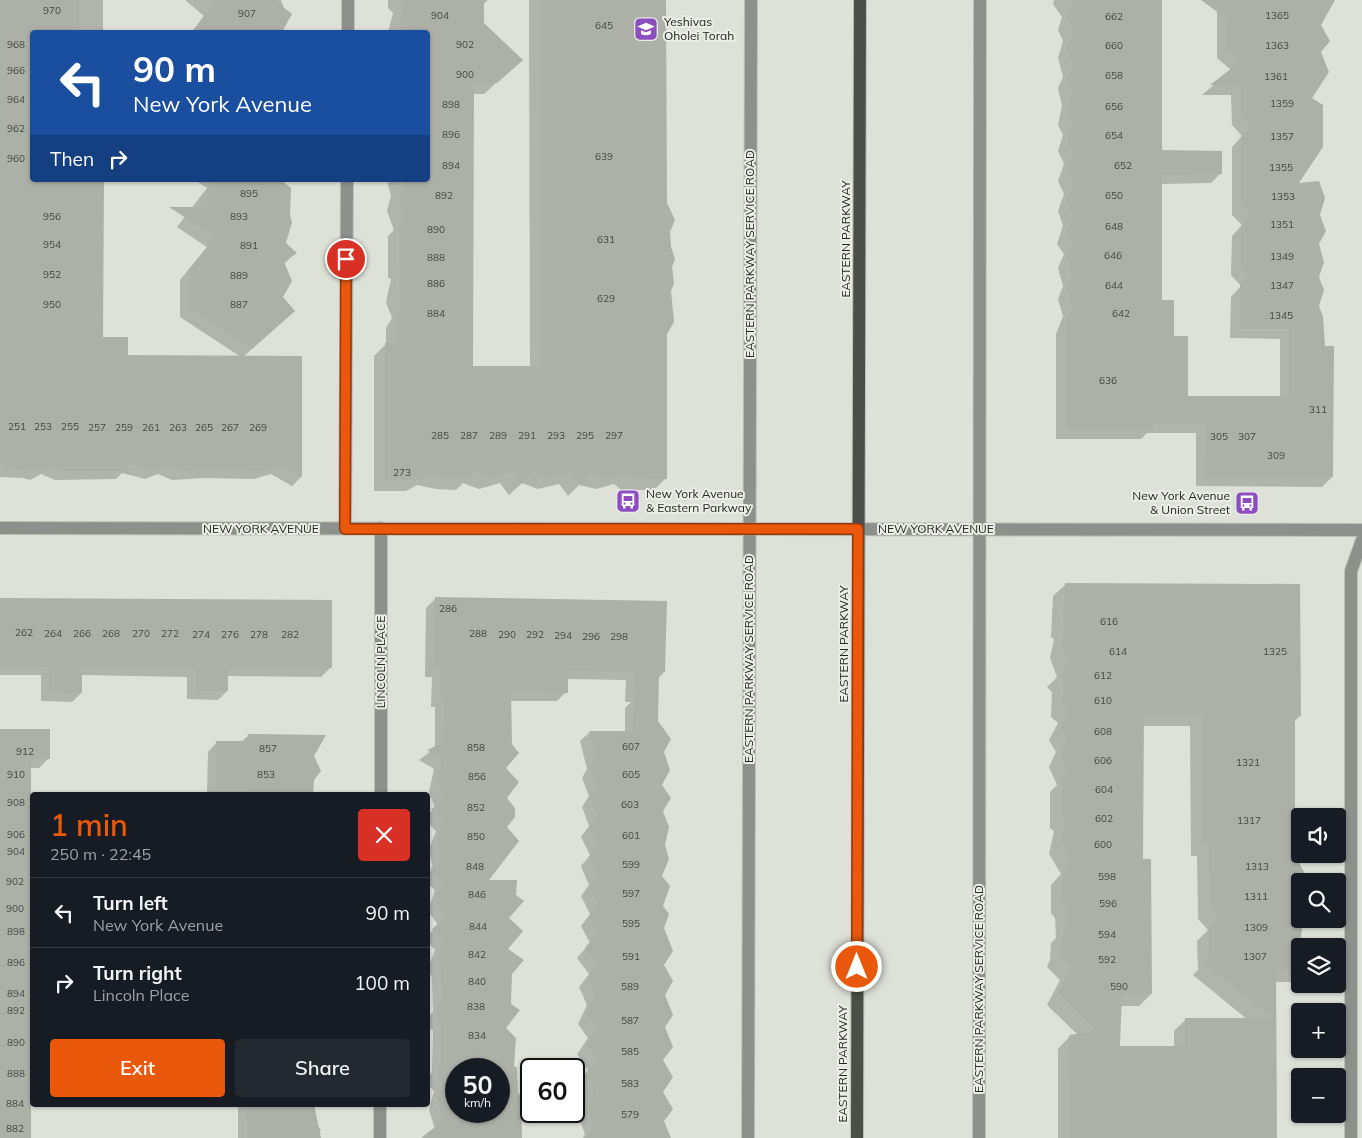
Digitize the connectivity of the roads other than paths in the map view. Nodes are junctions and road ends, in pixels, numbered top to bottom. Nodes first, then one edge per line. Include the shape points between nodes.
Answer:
1 (348, 0) edge
2 (750, 0) edge
3 (860, 0) edge
4 (980, 0) edge
5 (348, 30) edge
6 (347, 182) edge
7 (0, 528) edge
8 (381, 528) junction
9 (345, 529) junction
10 (750, 529) junction
11 (858, 529) junction
12 (980, 529) junction
13 (1362, 530) edge
14 (1362, 540) edge
15 (381, 792) edge
16 (380, 1107) edge
17 (380, 1138) edge
18 (748, 1138) edge
19 (857, 1138) edge
20 (979, 1138) edge
21 (1351, 1138) edge

1 - 5 street
2 - 10 street, EASTERN PARKWAY SERVICE ROAD
3 - 11 main road, EASTERN PARKWAY
4 - 12 street, EASTERN PARKWAY SERVICE ROAD
6 - 9 street
7 - 9 street, NEW YORK AVENUE
8 - 9 street, NEW YORK AVENUE
8 - 10 street, NEW YORK AVENUE
8 - 15 street, LINCOLN PLACE
10 - 11 street, NEW YORK AVENUE
10 - 18 street, EASTERN PARKWAY SERVICE ROAD
11 - 12 street, NEW YORK AVENUE
11 - 19 main road, EASTERN PARKWAY
12 - 13 street, NEW YORK AVENUE
12 - 20 street, EASTERN PARKWAY SERVICE ROAD
14 - 21 street via 1351,570
16 - 17 street

